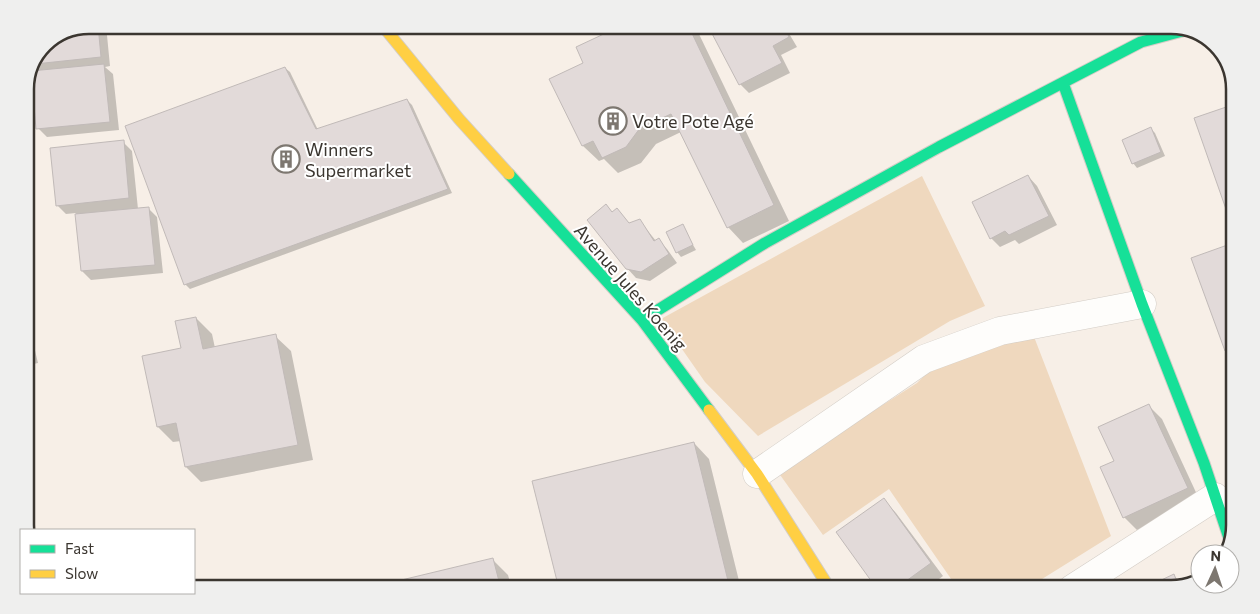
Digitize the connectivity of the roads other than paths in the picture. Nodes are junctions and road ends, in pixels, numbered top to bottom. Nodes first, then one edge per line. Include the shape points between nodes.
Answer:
1 (389, 34) edge
2 (1171, 34) edge
3 (1063, 82) junction
4 (1142, 304) junction
5 (642, 320) junction
6 (757, 474) junction
7 (1215, 497) junction
8 (1226, 528) edge
9 (824, 580) edge
10 (1086, 580) edge

1 - 5 street, Avenue Jules Koenig via 459,119
2 - 3 street via 1141,42
3 - 4 street
3 - 5 street via 765,243
4 - 6 street via 1000,332 924,359
4 - 7 street
5 - 6 street, Avenue Jules Koenig
6 - 9 street, Avenue Jules Koenig
7 - 8 street
7 - 10 street

